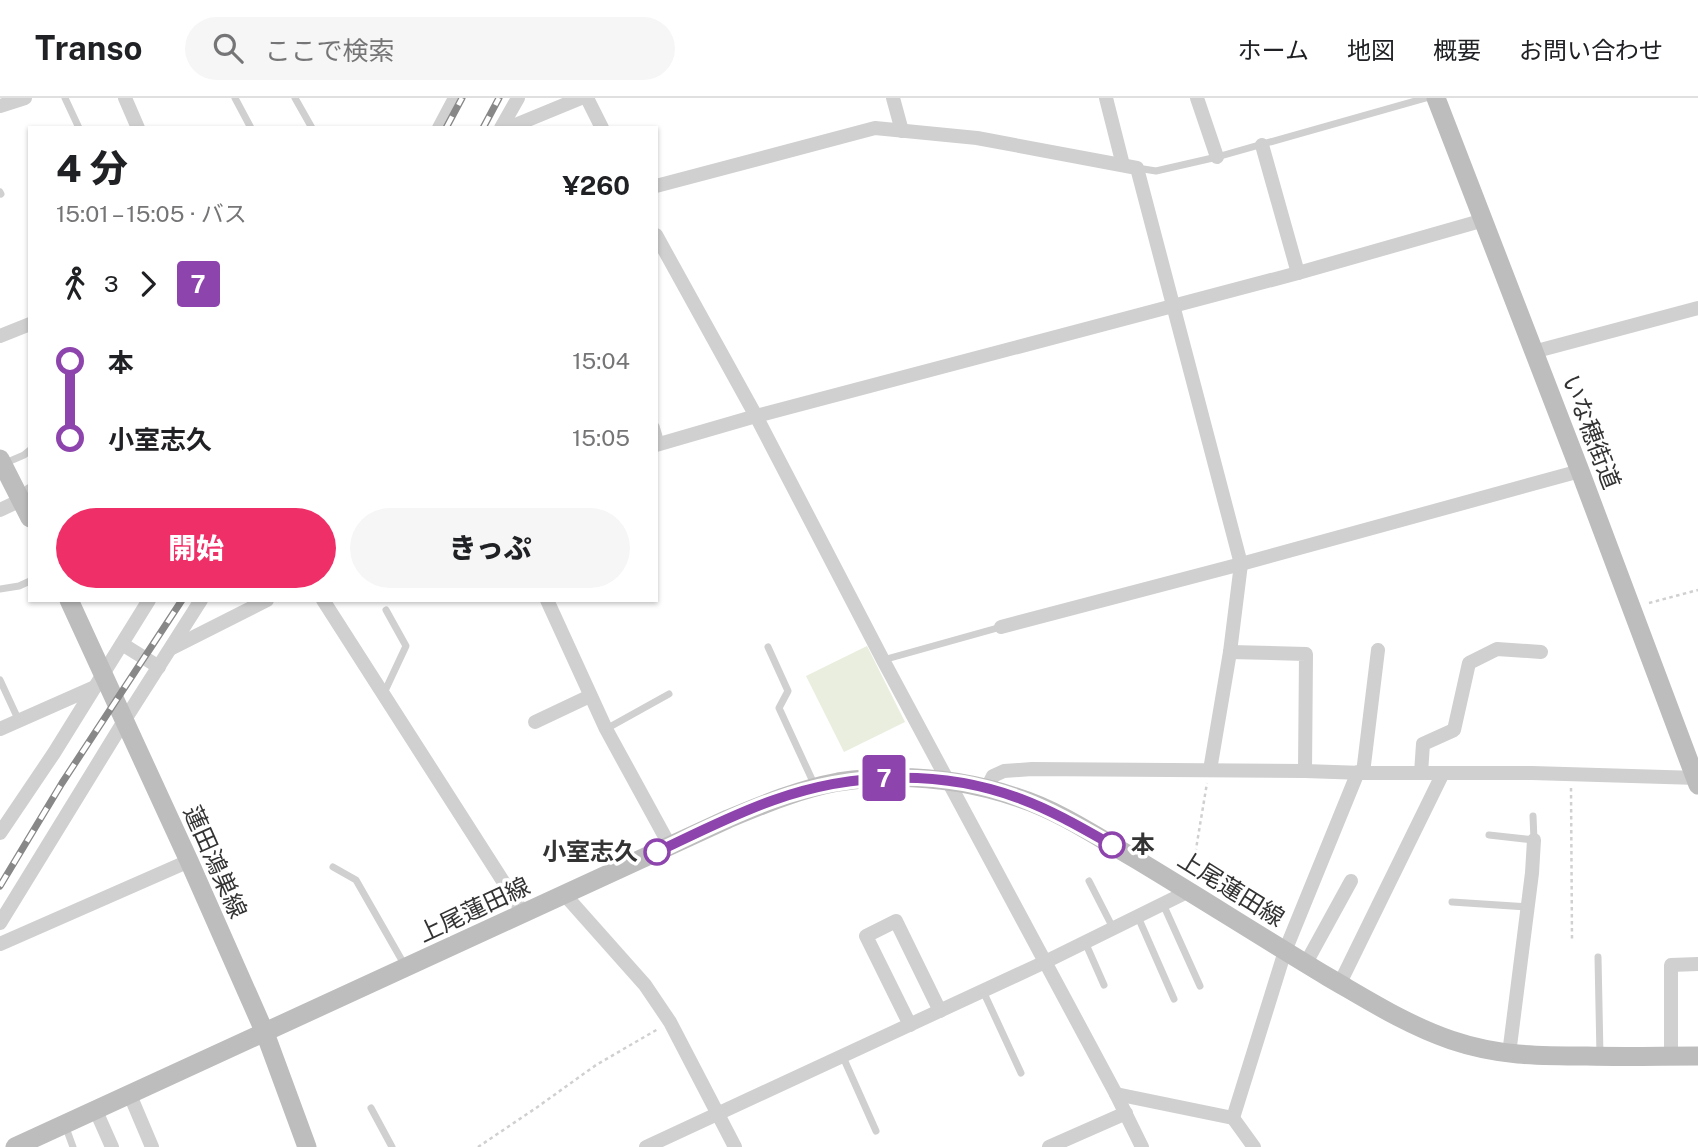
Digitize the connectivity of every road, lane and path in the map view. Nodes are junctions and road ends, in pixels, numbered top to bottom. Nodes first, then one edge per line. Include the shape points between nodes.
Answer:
1 (25, 98) edge
2 (65, 98) edge
3 (125, 98) edge
4 (234, 98) edge
5 (295, 98) edge
6 (455, 98) edge
7 (518, 98) edge
8 (581, 98) edge
9 (587, 98) edge
10 (893, 98) edge
11 (1106, 98) edge
12 (1197, 98) edge
13 (1426, 98) edge
14 (1436, 98) edge
15 (0, 106) edge
16 (78, 126) edge
17 (137, 126) edge
18 (250, 126) edge
19 (311, 126) edge
20 (440, 126) edge
21 (503, 126) edge
22 (513, 126) edge
23 (601, 126) edge
24 (902, 131) junction
25 (1262, 145) junction
26 (1217, 157) junction
27 (1130, 167) junction
28 (658, 185) edge
29 (1484, 220) junction
30 (658, 239) edge
31 (1298, 273) junction
32 (1174, 306) junction
33 (1698, 308) edge
34 (28, 325) edge
35 (0, 336) edge
36 (1533, 352) junction
37 (756, 416) junction
38 (659, 445) edge
39 (28, 452) edge
40 (1, 462) edge
41 (1580, 471) junction
42 (27, 503) edge
43 (0, 510) edge
44 (1241, 564) junction
45 (28, 582) edge
46 (0, 589) edge
47 (1698, 590) edge
48 (70, 602) edge
49 (148, 602) edge
50 (200, 602) edge
51 (263, 602) edge
52 (324, 602) edge
53 (548, 602) edge
54 (1632, 607) junction
55 (386, 610) dead end
56 (1001, 627) joint
57 (122, 644) junction
58 (768, 647) dead end
59 (170, 648) junction
60 (1378, 650) dead end
61 (1230, 652) junction
62 (1541, 652) dead end
63 (883, 660) junction
64 (159, 667) junction
65 (0, 680) edge
66 (99, 680) junction
67 (383, 694) junction
68 (669, 694) dead end
69 (590, 696) junction
70 (19, 720) junction
71 (124, 721) junction
72 (534, 722) dead end
73 (0, 729) edge
74 (606, 729) junction
75 (1210, 770) junction
76 (1305, 771) junction
77 (1360, 773) junction
78 (1421, 773) junction
79 (1443, 773) junction
80 (1571, 775) junction
81 (948, 780) junction
82 (1697, 780) edge
83 (816, 787) junction
84 (988, 788) junction
85 (1533, 816) dead end
86 (0, 833) edge
87 (1489, 835) dead end
88 (1534, 840) junction
89 (670, 846) junction
90 (188, 861) junction
91 (333, 867) dead end
92 (1089, 881) dead end
93 (1351, 881) dead end
94 (1189, 891) junction
95 (565, 895) junction
96 (1452, 902) dead end
97 (1163, 904) junction
98 (1528, 907) junction
99 (524, 914) junction
100 (1138, 916) junction
101 (0, 923) edge
102 (1113, 928) junction
103 (1572, 940) dead end
104 (1085, 942) junction
105 (0, 944) edge
106 (1285, 951) junction
107 (1598, 957) dead end
108 (1045, 962) junction
109 (1306, 963) junction
110 (1698, 964) edge
111 (406, 968) junction
112 (1340, 984) junction
113 (1104, 985) dead end
114 (1200, 986) dead end
115 (983, 991) junction
116 (1174, 999) dead end
117 (940, 1011) junction
118 (670, 1022) junction
119 (910, 1025) junction
120 (265, 1033) junction
121 (1509, 1054) junction
122 (842, 1056) junction
123 (1600, 1056) junction
124 (1671, 1056) junction
125 (1698, 1056) edge
126 (1021, 1073) dead end
127 (1116, 1094) junction
128 (130, 1095) junction
129 (371, 1108) dead end
130 (96, 1111) junction
131 (719, 1113) junction
132 (1126, 1113) junction
133 (1233, 1118) junction
134 (65, 1125) junction
135 (876, 1131) dead end
136 (15, 1147) edge
137 (74, 1147) edge
138 (112, 1147) edge
139 (152, 1147) edge
140 (307, 1147) edge
141 (392, 1147) edge
142 (478, 1147) edge
143 (646, 1147) edge
144 (735, 1147) edge
145 (1049, 1147) edge
146 (1142, 1147) edge
147 (1254, 1147) edge

1 - 15 street
2 - 16 lane
3 - 17 street
4 - 18 lane
5 - 19 lane
6 - 20 street
7 - 21 street
8 - 22 street
9 - 23 street
10 - 24 street
11 - 27 street
12 - 26 street
13 - 25 lane
14 - 29 main road, いな穂街道
24 - 27 street via 977,138
24 - 28 street via 875,128
25 - 26 lane
25 - 31 street
26 - 27 lane via 1156,171
27 - 32 street
29 - 31 street
29 - 36 main road, いな穂街道
30 - 37 street
31 - 32 street
32 - 37 street
32 - 44 street
33 - 36 street
34 - 35 street
36 - 41 main road, いな穂街道
37 - 38 street
37 - 63 street
39 - 40 lane
40 - 42 main road
41 - 44 street
41 - 54 main road, いな穂街道
42 - 43 street
44 - 56 street
44 - 61 street
45 - 46 lane
47 - 54 path
48 - 66 main road, 蓮田鴻巣線
49 - 57 street
50 - 59 street
51 - 59 street
52 - 67 street
53 - 69 street
54 - 82 main road, いな穂街道
55 - 67 lane via 406,646
56 - 63 lane
57 - 64 street
57 - 66 street
58 - 83 lane via 788,691 779,708
59 - 64 street
60 - 77 street
61 - 75 street
61 - 76 street via 1306,653
62 - 78 street via 1497,649 1469,663 1454,730 1423,744
63 - 81 street
64 - 71 street
65 - 70 lane
66 - 70 street
66 - 71 main road, 蓮田鴻巣線
66 - 86 street
67 - 99 street
68 - 74 lane
69 - 72 street
69 - 74 street
70 - 73 street
71 - 90 main road, 蓮田鴻巣線
71 - 101 street
74 - 89 street
75 - 76 street
75 - 84 street via 1004,771 993,776
75 - 94 path
76 - 77 street
77 - 78 street
77 - 106 street
78 - 79 street
79 - 80 street
79 - 112 street
80 - 82 street
80 - 103 path
81 - 83 main road, 上尾蓮田線 via 872,779
81 - 84 main road, 上尾蓮田線
81 - 108 street
83 - 89 main road, 上尾蓮田線 via 773,800
84 - 94 main road, 上尾蓮田線 via 1045,808
85 - 88 lane
87 - 88 lane
88 - 98 street
89 - 95 main road, 上尾蓮田線
90 - 105 street
90 - 120 main road, 蓮田鴻巣線
91 - 111 lane via 356,880
92 - 102 lane
93 - 109 street
94 - 97 street
94 - 106 main road, 上尾蓮田線
95 - 99 main road, 上尾蓮田線
95 - 118 street via 645,985
96 - 98 lane
97 - 100 street
97 - 114 lane
98 - 121 street
99 - 111 main road, 上尾蓮田線
100 - 102 street
100 - 116 lane
102 - 104 street
104 - 108 street
104 - 113 lane
106 - 109 main road, 上尾蓮田線
106 - 133 street
107 - 123 lane
108 - 115 street
108 - 127 street
109 - 112 main road, 上尾蓮田線
110 - 124 street via 1671,965
111 - 120 main road, 上尾蓮田線
112 - 121 main road, 上尾蓮田線 via 1436,1034
115 - 117 street
115 - 126 lane
117 - 119 street
117 - 119 street via 896,921 866,936
118 - 131 street
118 - 142 path via 596,1065
119 - 122 street
120 - 128 main road, 上尾蓮田線
120 - 140 main road, 蓮田鴻巣線
121 - 123 main road, 上尾蓮田線
122 - 131 street
122 - 135 lane
123 - 124 main road, 上尾蓮田線
124 - 125 main road, 上尾蓮田線
127 - 132 street
127 - 133 street
128 - 130 main road, 上尾蓮田線
128 - 139 street
129 - 141 lane
130 - 134 main road, 上尾蓮田線
130 - 138 street
131 - 143 street
131 - 144 street
132 - 145 street
132 - 146 street
133 - 147 street
134 - 136 main road, 上尾蓮田線
134 - 137 lane

